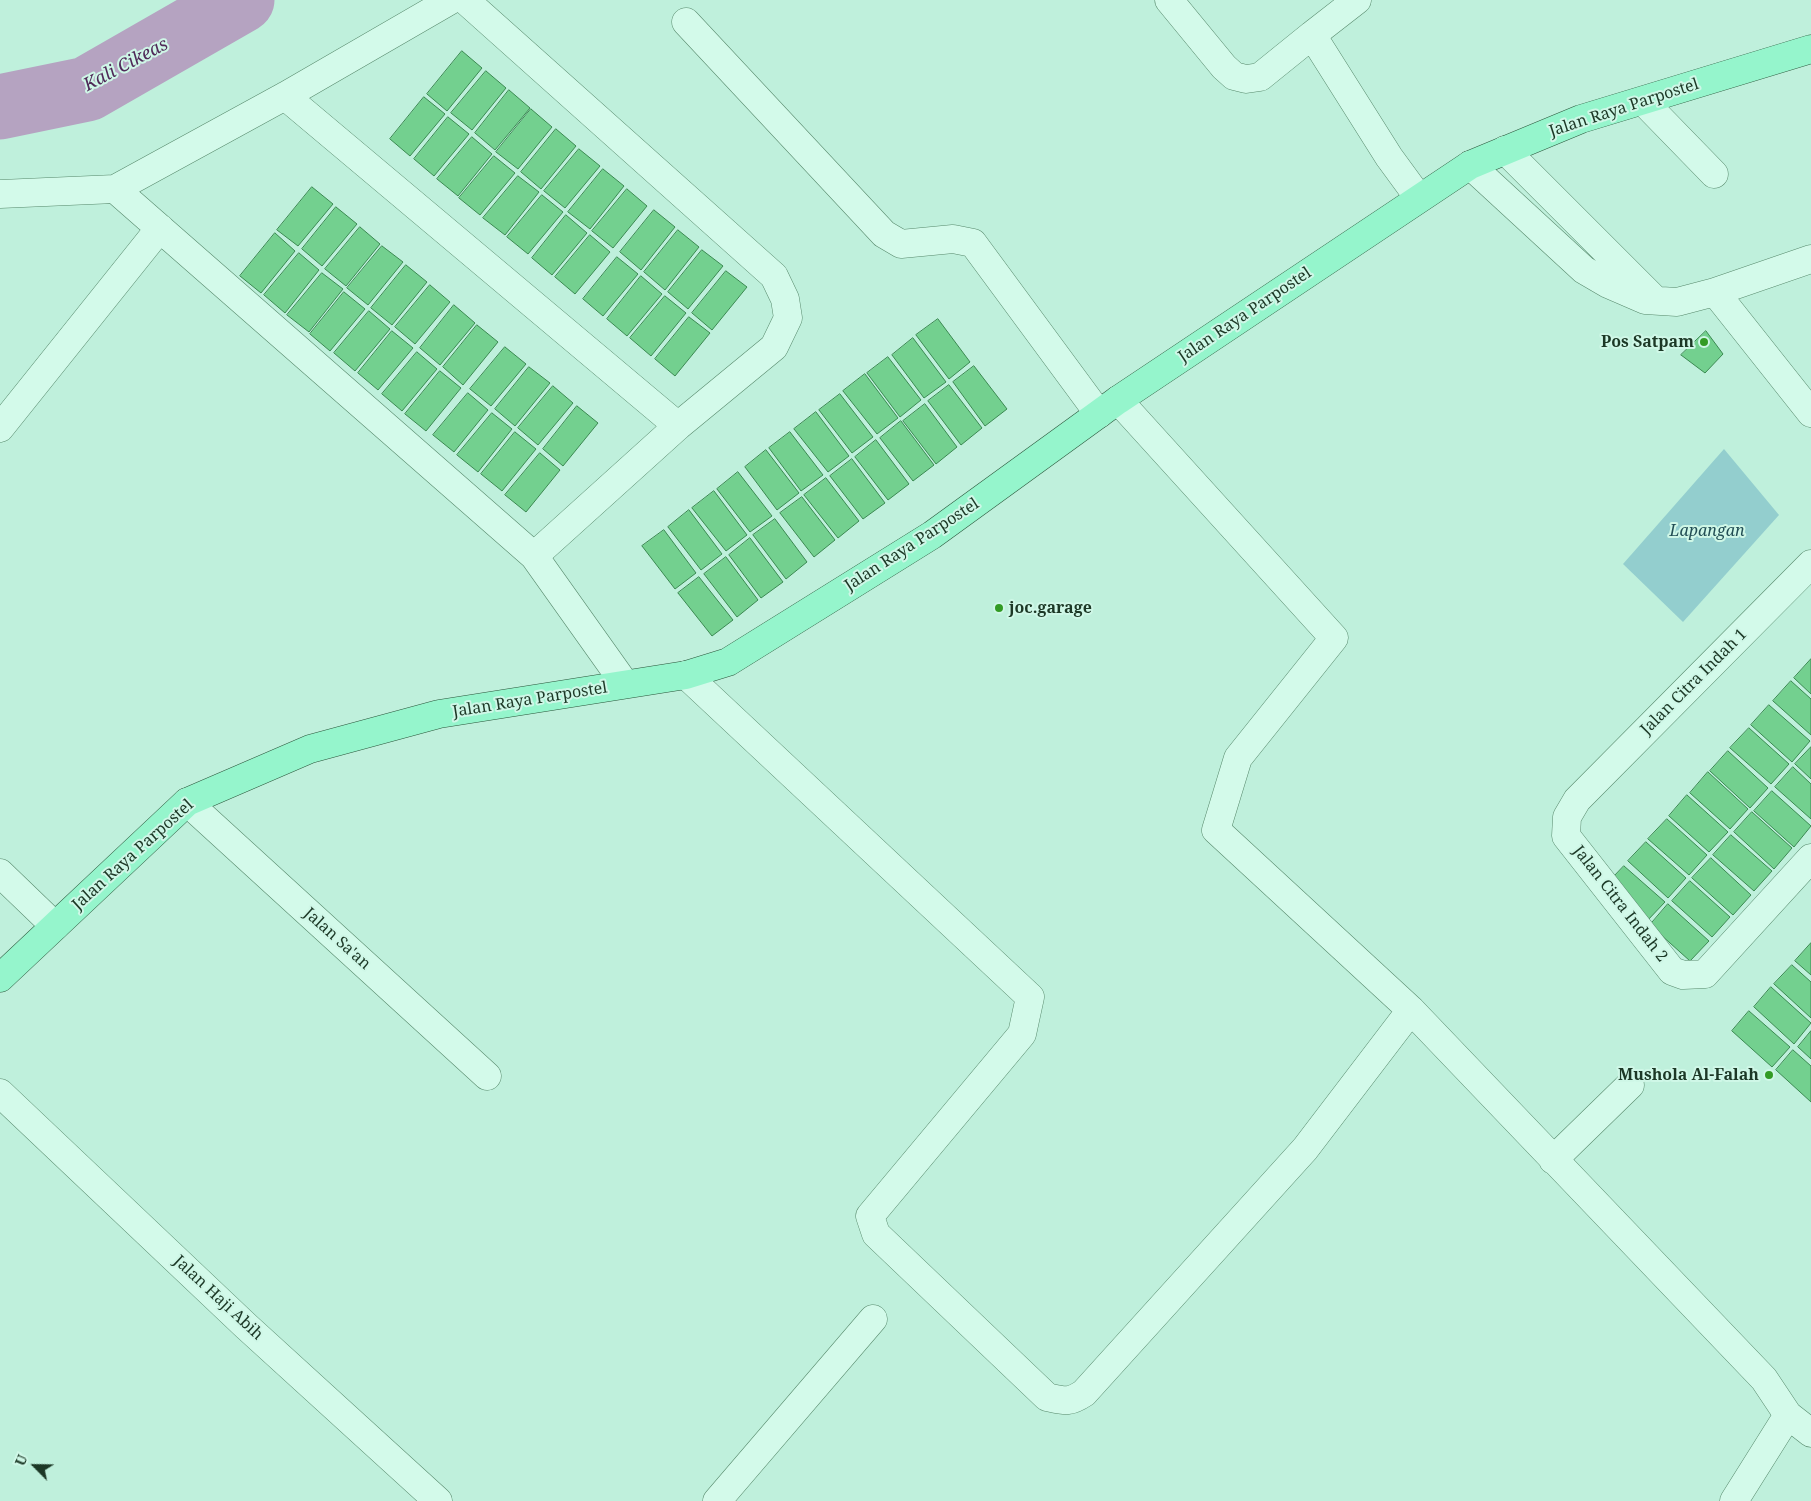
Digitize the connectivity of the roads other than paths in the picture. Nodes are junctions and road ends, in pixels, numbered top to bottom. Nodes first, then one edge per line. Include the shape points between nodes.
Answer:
1 (451, 0) edge
2 (465, 0) edge
3 (1170, 0) edge
4 (1356, 0) edge
5 (686, 22) dead end
6 (1312, 35) junction
7 (1811, 50) edge
8 (285, 96) junction
9 (1643, 101) junction
10 (1505, 150) junction
11 (1470, 165) junction
12 (1714, 174) dead end
13 (115, 189) junction
14 (0, 194) edge
15 (1419, 198) junction
16 (160, 228) junction
17 (1811, 259) edge
18 (1715, 292) junction
19 (1658, 302) junction
20 (1109, 407) junction
21 (1811, 413) edge
22 (678, 426) junction
23 (0, 428) edge
24 (534, 556) junction
25 (1811, 564) edge
26 (686, 675) junction
27 (625, 684) junction
28 (1577, 800) joint
29 (187, 802) junction
30 (1811, 858) edge
31 (0, 873) edge
32 (55, 926) junction
33 (0, 978) edge
34 (1411, 1010) junction
35 (488, 1076) dead end
36 (1630, 1084) dead end
37 (0, 1093) edge
38 (1553, 1160) junction
39 (873, 1319) dead end
40 (1788, 1415) junction
41 (1811, 1433) edge
42 (438, 1501) edge
43 (717, 1501) edge
44 (1734, 1501) edge

1 - 8 street
2 - 22 street via 774,276 785,299 788,318 774,347
3 - 6 street via 1224,67 1234,76 1246,79 1260,77
4 - 6 street
5 - 20 street via 884,234 901,244 953,239 973,243
6 - 15 street via 1389,157
7 - 9 main road, Jalan Raya Parpostel
8 - 13 street
8 - 22 street
9 - 10 main road, Jalan Raya Parpostel via 1580,119
9 - 12 street
10 - 11 main road, Jalan Raya Parpostel
10 - 19 street
11 - 15 main road, Jalan Raya Parpostel
11 - 19 street via 1584,270 1645,300
13 - 14 street
13 - 16 street
15 - 20 main road, Jalan Raya Parpostel
16 - 23 street
16 - 24 street
17 - 18 street
18 - 19 street via 1677,302
18 - 21 street
20 - 26 main road, Jalan Raya Parpostel via 932,535 728,662
20 - 34 street via 1334,638 1238,758 1216,830
22 - 24 street
24 - 27 street
25 - 28 street, Jalan Citra Indah 1
26 - 27 main road, Jalan Raya Parpostel
26 - 34 street via 1030,998 1022,1034 870,1216 876,1234 1047,1397 1074,1400 1084,1393 1305,1148
27 - 29 main road, Jalan Raya Parpostel via 439,714 310,749
28 - 30 street, Jalan Citra Indah 2 via 1567,817 1566,836 1672,971 1683,975 1705,974
29 - 32 main road, Jalan Raya Parpostel
29 - 35 street, Jalan Sa'an
31 - 32 street
32 - 33 main road, Jalan Raya Parpostel
34 - 38 street
36 - 38 street
37 - 42 street, Jalan Haji Abih
38 - 40 street via 1764,1379
39 - 43 street
40 - 41 street
40 - 44 street

